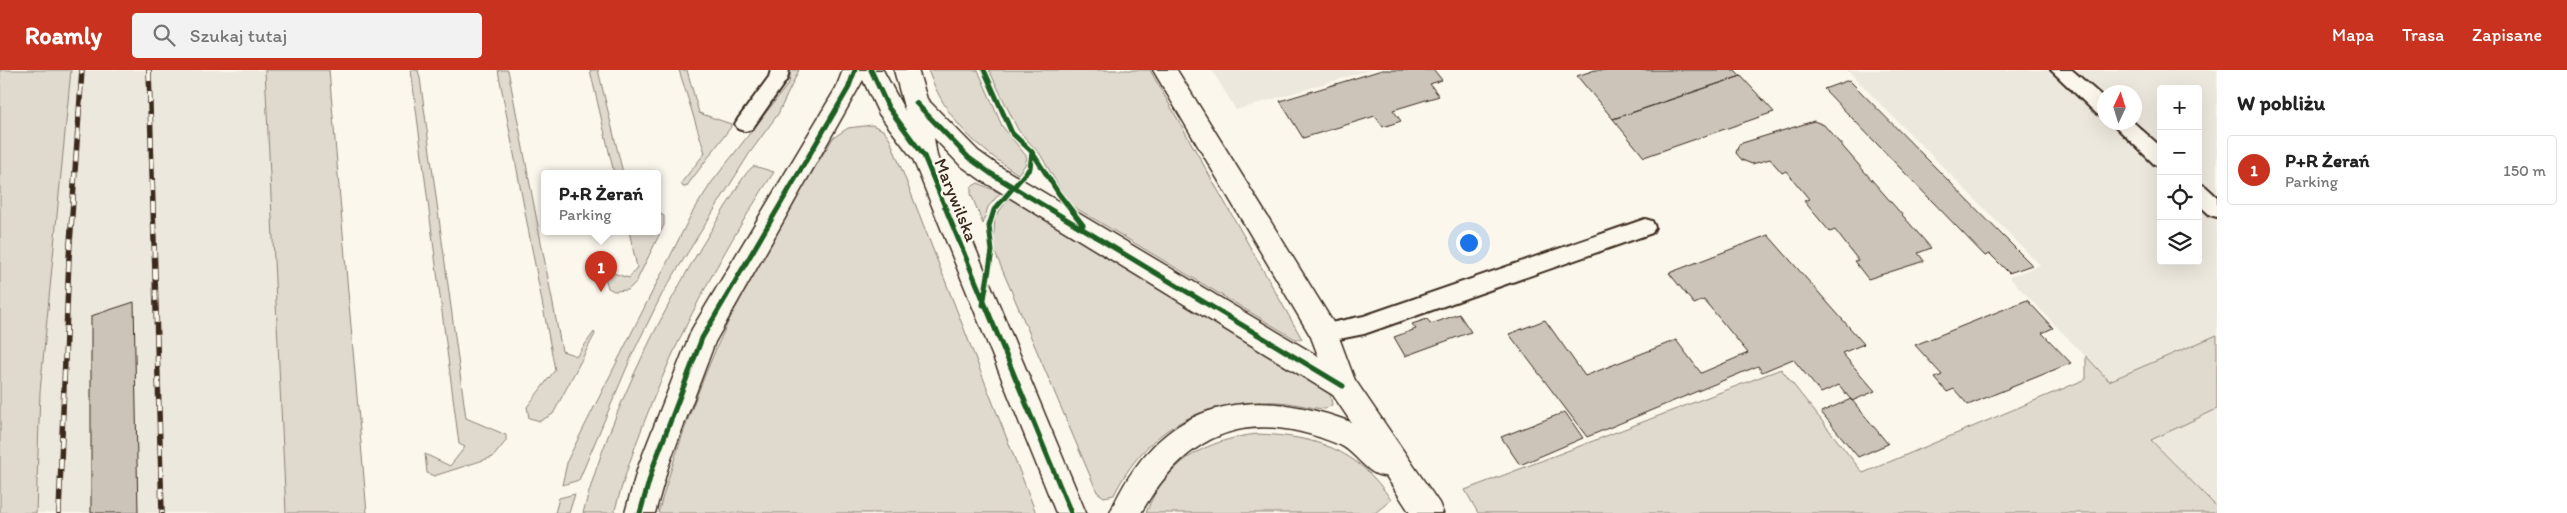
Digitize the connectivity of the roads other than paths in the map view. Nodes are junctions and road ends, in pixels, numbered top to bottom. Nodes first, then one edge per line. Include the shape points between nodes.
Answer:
1 (780, 70) edge
2 (855, 70) edge
3 (871, 70) edge
4 (906, 70) edge
5 (1165, 70) edge
6 (2060, 70) edge
7 (916, 103) junction
8 (2097, 103) edge
9 (745, 124) dead end
10 (2129, 130) edge
11 (2157, 155) edge
12 (924, 156) junction
13 (2202, 196) edge
14 (2217, 209) edge
15 (1645, 227) dead end
16 (1324, 333) junction
17 (1343, 386) junction
18 (1423, 506) edge
19 (640, 513) edge
20 (1071, 513) edge
21 (1125, 513) edge

1 - 9 lane via 778,79
2 - 19 street via 848,89 702,338 653,467
3 - 12 street, Marywilska via 888,107
4 - 7 street, Marywilska
5 - 16 street
6 - 8 lane
7 - 12 street, Marywilska
7 - 17 street via 969,158 990,173
10 - 11 lane
12 - 20 street, Marywilska
13 - 14 lane
15 - 16 lane via 1364,325
16 - 17 street
17 - 18 street
18 - 21 street via 1384,463 1354,438 1286,415 1252,415 1220,420 1191,433 1171,448 1139,486

